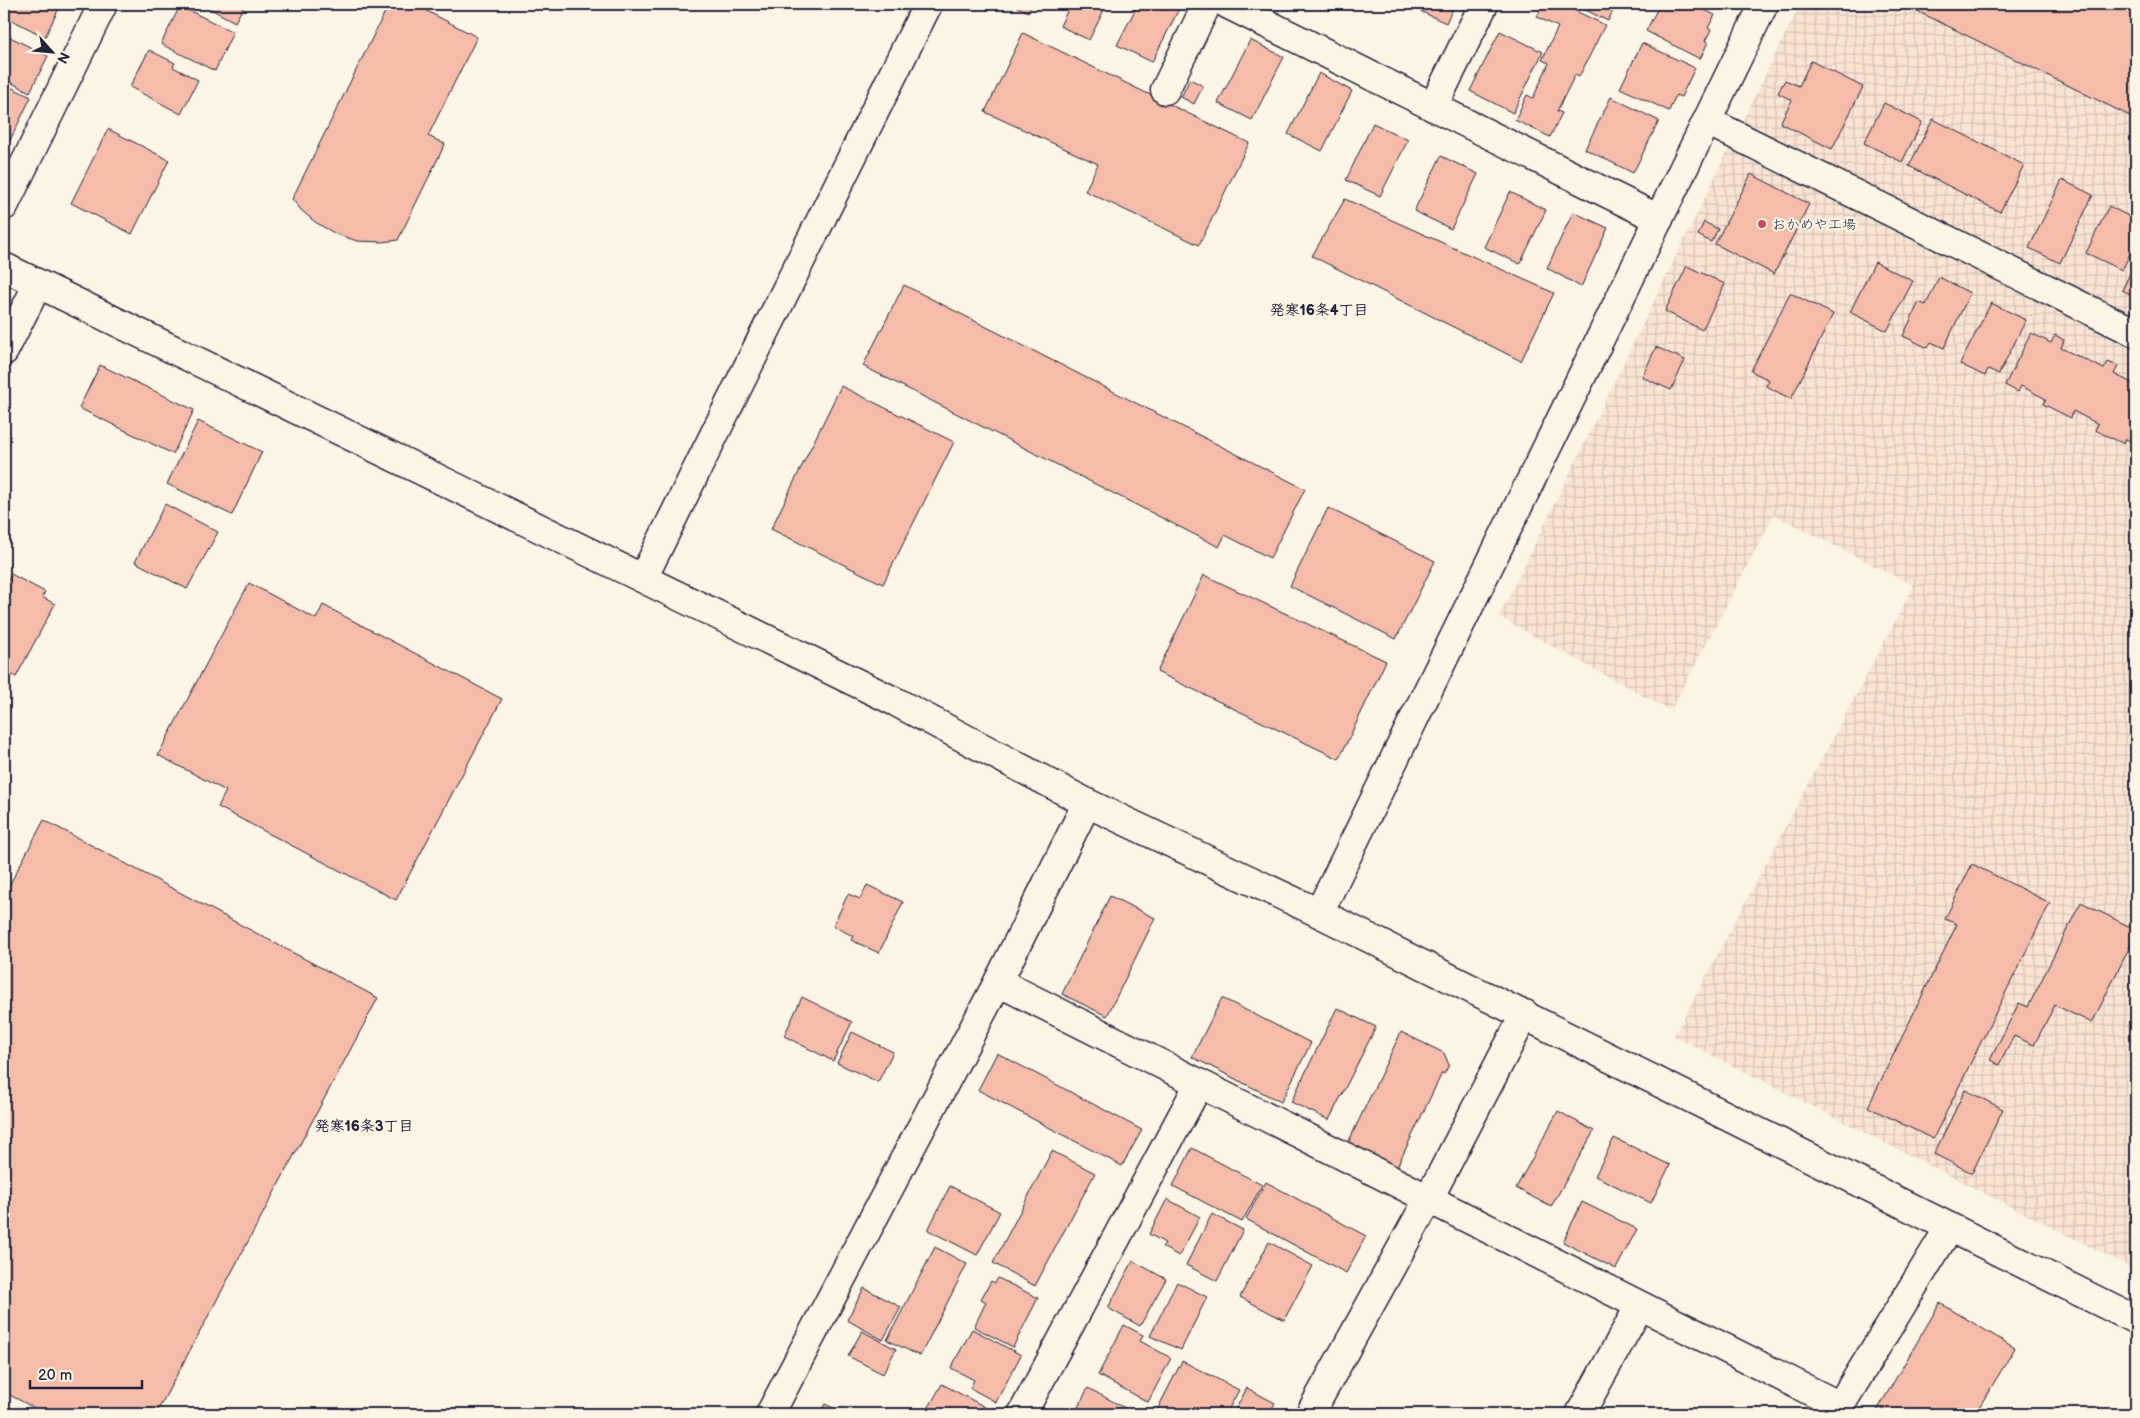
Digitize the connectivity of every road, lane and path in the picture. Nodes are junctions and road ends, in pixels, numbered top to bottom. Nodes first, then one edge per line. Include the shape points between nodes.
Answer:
1 (103, 4) edge
2 (928, 4) edge
3 (1207, 4) edge
4 (1227, 4) edge
5 (1484, 4) edge
6 (1764, 4) edge
7 (1165, 90) dead end
8 (1433, 107) junction
9 (1707, 121) junction
10 (4, 206) edge
11 (1659, 220) junction
12 (4, 267) edge
13 (38, 284) junction
14 (2136, 333) edge
15 (4, 351) edge
16 (643, 578) junction
17 (1087, 803) junction
18 (1320, 913) junction
19 (998, 982) junction
20 (1525, 1014) junction
21 (1199, 1084) junction
22 (1428, 1200) junction
23 (1948, 1228) junction
24 (1639, 1307) junction
25 (2136, 1320) edge
26 (1838, 1410) edge
27 (770, 1414) edge
28 (1022, 1414) edge
29 (1310, 1414) edge
30 (1580, 1414) edge

1 - 10 street
2 - 16 street
3 - 7 street
4 - 8 street
5 - 8 street
6 - 9 street
8 - 11 street
9 - 11 street
9 - 14 street
11 - 18 street
12 - 13 street
13 - 15 street
13 - 16 street
16 - 17 street via 896,702
17 - 18 street
17 - 19 street
18 - 20 street
19 - 21 street
19 - 27 street
20 - 22 street
20 - 23 street
21 - 22 street
21 - 28 street
22 - 24 street
22 - 29 street
23 - 25 street
23 - 26 street
24 - 26 street
24 - 30 street

